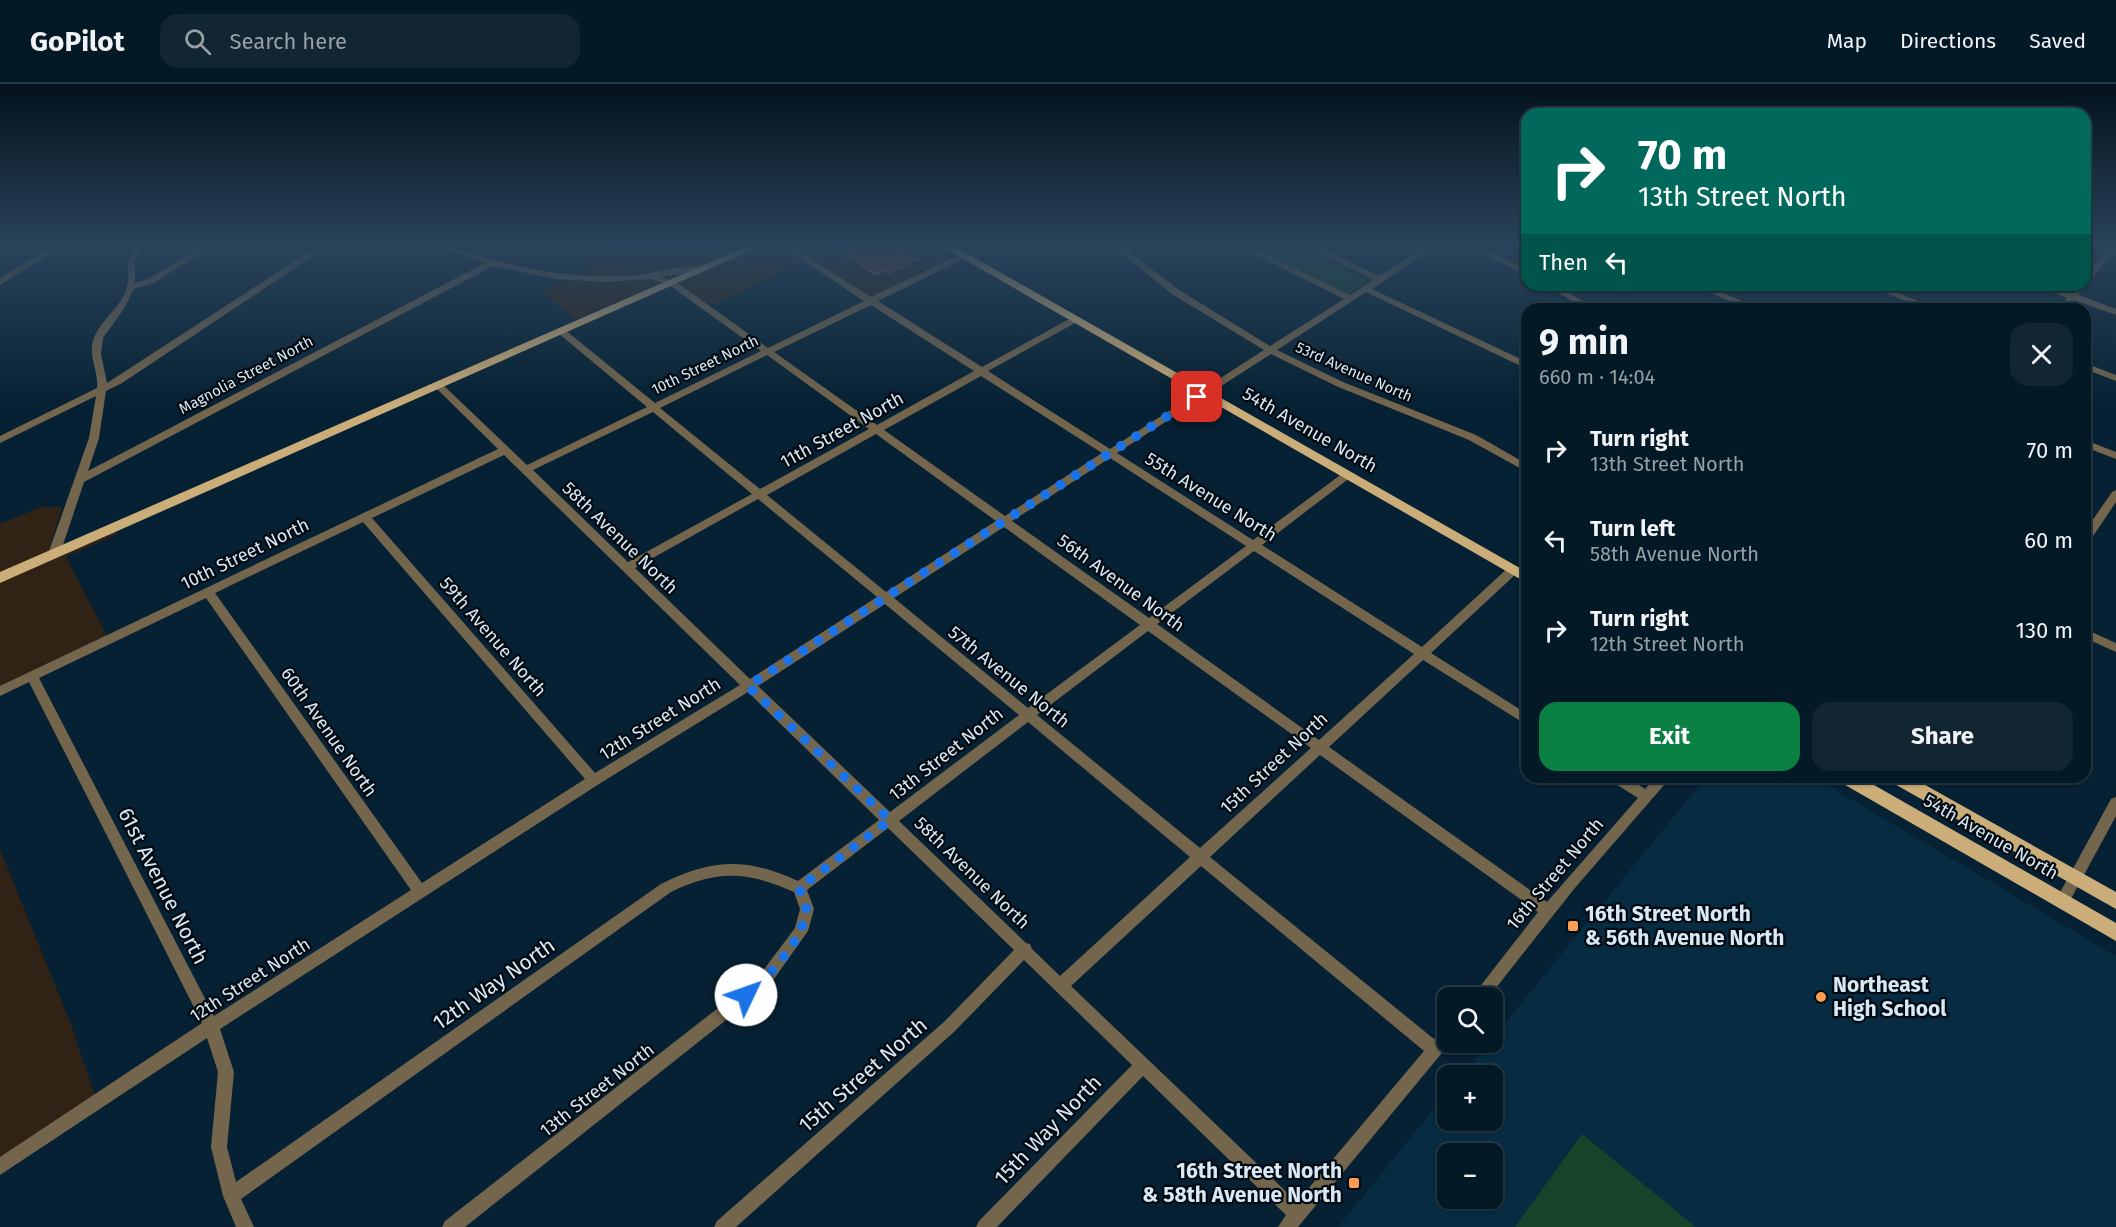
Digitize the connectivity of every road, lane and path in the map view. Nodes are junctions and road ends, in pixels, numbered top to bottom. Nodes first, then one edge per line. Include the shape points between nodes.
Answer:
1 (125, 299) edge
2 (242, 299) edge
3 (423, 299) edge
4 (634, 299) edge
5 (694, 299) edge
6 (866, 299) edge
7 (875, 299) edge
8 (1038, 299) edge
9 (1187, 299) edge
10 (1348, 299) edge
11 (1388, 299) edge
12 (870, 302) junction
13 (2091, 303) edge
14 (2116, 312) edge
15 (1074, 320) junction
16 (561, 331) junction
17 (1270, 350) junction
18 (767, 352) junction
19 (1521, 363) edge
20 (2091, 368) edge
21 (980, 372) junction
22 (2116, 378) edge
23 (438, 385) junction
24 (100, 391) junction
25 (1204, 393) junction
26 (653, 407) junction
27 (875, 431) junction
28 (0, 440) edge
29 (2091, 446) edge
30 (505, 450) junction
31 (1108, 453) junction
32 (2116, 456) edge
33 (1521, 466) edge
34 (525, 470) junction
35 (1347, 475) junction
36 (79, 480) junction
37 (2116, 494) edge
38 (759, 495) junction
39 (365, 517) junction
40 (1003, 520) junction
41 (2091, 530) edge
42 (1255, 545) junction
43 (54, 554) junction
44 (626, 568) junction
45 (1513, 570) junction
46 (1521, 575) edge
47 (0, 578) edge
48 (208, 592) junction
49 (883, 598) junction
50 (1148, 624) junction
51 (2091, 636) edge
52 (2116, 648) edge
53 (1422, 653) junction
54 (32, 676) junction
55 (748, 686) junction
56 (0, 691) edge
57 (1028, 714) junction
58 (1521, 716) edge
59 (1319, 748) junction
60 (594, 780) junction
61 (1625, 783) edge
62 (1659, 783) edge
63 (1856, 783) edge
64 (1912, 783) edge
65 (1647, 797) junction
66 (2116, 803) edge
67 (890, 820) junction
68 (1200, 857) junction
69 (2076, 879) junction
70 (799, 888) junction
71 (421, 892) junction
72 (2116, 901) edge
73 (2062, 902) junction
74 (1548, 911) junction
75 (2116, 933) edge
76 (1025, 949) junction
77 (1061, 985) junction
78 (1487, 987) edge
79 (211, 1026) junction
80 (1437, 1048) edge
81 (1435, 1050) junction
82 (1143, 1065) junction
83 (0, 1167) edge
84 (231, 1196) junction
85 (1292, 1221) edge
86 (245, 1227) edge
87 (451, 1227) edge
88 (723, 1227) edge
89 (985, 1227) edge

1 - 24 street via 98,338 96,354 103,379
2 - 24 street
3 - 36 street, Magnolia Street North
4 - 16 main road
5 - 18 street, 56th Avenue North
6 - 12 street, 55th Avenue North
7 - 12 street, 10th Street North
8 - 15 main road, 54th Avenue North
9 - 17 street, 53rd Avenue North
10 - 17 street, 12th Street North
11 - 19 street
12 - 18 street, 10th Street North
12 - 21 street, 55th Avenue North
13 - 14 street
15 - 21 street, 11th Street North
15 - 25 main road, 54th Avenue North
16 - 23 main road
16 - 26 street, 57th Avenue North
17 - 25 street, 12th Street North
17 - 33 street, 53rd Avenue North via 1372,399 1471,437
18 - 26 street, 10th Street North
18 - 27 street, 56th Avenue North
20 - 22 street
21 - 27 street, 11th Street North
21 - 31 street, 55th Avenue North
23 - 30 street, 58th Avenue North
23 - 43 main road
24 - 28 street
24 - 36 street via 94,438
25 - 31 street, 12th Street North
25 - 35 main road, 54th Avenue North
26 - 34 street, 10th Street North
26 - 38 street, 57th Avenue North
27 - 38 street, 11th Street North
27 - 40 street, 56th Avenue North
29 - 32 street
30 - 34 street, 58th Avenue North
30 - 39 street, 10th Street North
31 - 40 street, 12th Street North
31 - 42 street, 55th Avenue North
34 - 44 street, 58th Avenue North
35 - 42 street, 13th Street North
35 - 45 main road, 54th Avenue North
36 - 43 street
37 - 41 street
38 - 44 street, 11th Street North
38 - 49 street, 57th Avenue North
39 - 48 street, 10th Street North
39 - 60 street, 59th Avenue North
40 - 49 street, 12th Street North
40 - 50 street, 56th Avenue North
42 - 50 street, 13th Street North
42 - 53 street, 55th Avenue North
43 - 47 main road
44 - 55 street, 58th Avenue North
45 - 46 main road, 54th Avenue North
45 - 53 street, 15th Street North
48 - 54 street, 10th Street North
48 - 71 street, 60th Avenue North
49 - 55 street, 12th Street North
49 - 57 street, 57th Avenue North
50 - 57 street, 13th Street North
50 - 59 street, 56th Avenue North
51 - 52 street
53 - 58 street, 55th Avenue North
53 - 59 street, 15th Street North
54 - 56 street, 10th Street North
54 - 79 street, 61st Avenue North
55 - 60 street, 12th Street North
55 - 67 street, 58th Avenue North
57 - 67 street, 13th Street North
57 - 68 street, 57th Avenue North
59 - 68 street, 15th Street North
59 - 74 street, 56th Avenue North
60 - 71 street, 12th Street North
61 - 65 street
62 - 65 street, 16th Street North
63 - 73 main road, 54th Avenue North
64 - 69 main road, 54th Avenue North
65 - 74 street, 16th Street North
66 - 69 street
67 - 70 street, 13th Street North
67 - 76 street, 58th Avenue North
68 - 77 street, 15th Street North
68 - 81 street, 57th Avenue North
69 - 72 main road, 54th Avenue North
69 - 73 street
70 - 84 street, 12th Way North via 776,876 744,867 692,874 666,888
70 - 87 street, 13th Street North via 807,909 801,931 764,981
71 - 79 street, 12th Street North
73 - 75 main road, 54th Avenue North
74 - 78 street, 16th Street North
76 - 77 street, 58th Avenue North
76 - 88 street, 15th Street North via 950,1026
77 - 82 street, 58th Avenue North
79 - 83 street, 12th Street North
79 - 84 street, 61st Avenue North via 226,1072 219,1147
80 - 81 street
81 - 85 street
82 - 85 street, 58th Avenue North
82 - 89 street, 15th Way North
84 - 86 street, 61st Avenue North

